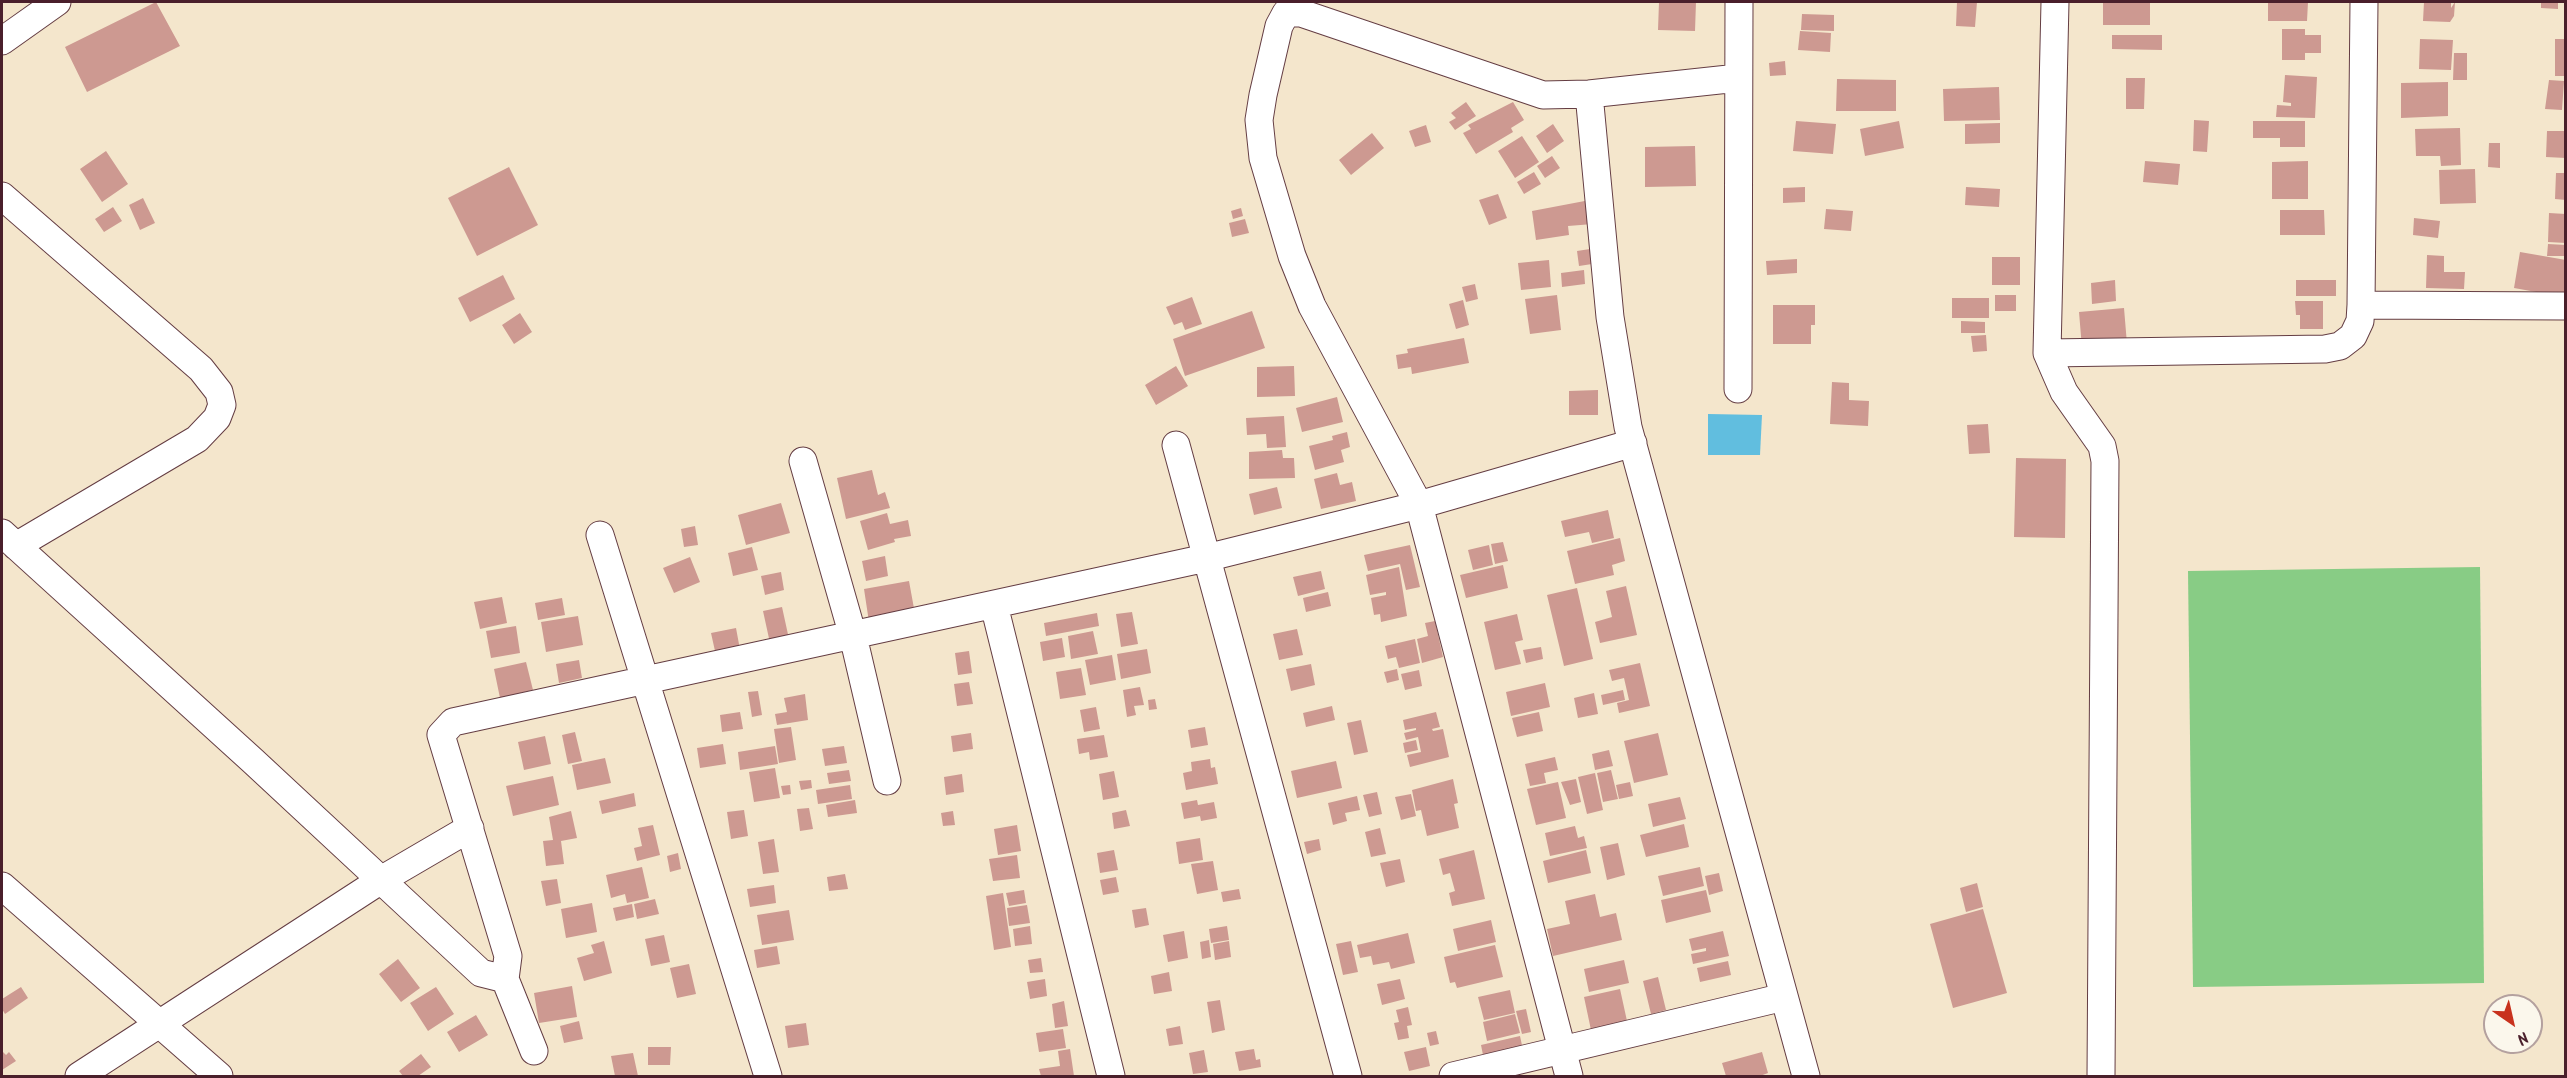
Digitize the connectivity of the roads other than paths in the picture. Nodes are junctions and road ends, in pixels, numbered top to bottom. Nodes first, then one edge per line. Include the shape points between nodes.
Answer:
1 (57, 2) edge
2 (1739, 2) edge
3 (2055, 2) edge
4 (2364, 2) edge
5 (1281, 7) edge
6 (2, 41) edge
7 (1738, 78) junction
8 (1589, 94) junction
9 (2, 196) edge
10 (2361, 304) junction
11 (2565, 306) edge
12 (2047, 353) junction
13 (1738, 389) dead end
14 (1633, 443) junction
15 (1176, 445) dead end
16 (803, 461) dead end
17 (1419, 505) junction
18 (600, 535) dead end
19 (9, 540) edge
20 (1206, 558) junction
21 (994, 604) junction
22 (853, 636) junction
23 (644, 682) junction
24 (887, 781) dead end
25 (470, 828) junction
26 (381, 880) junction
27 (2, 886) edge
28 (505, 979) junction
29 (1784, 997) junction
30 (159, 1023) junction
31 (1562, 1050) junction
32 (534, 1051) dead end
33 (79, 1077) edge
34 (219, 1077) edge
35 (768, 1077) edge
36 (1111, 1077) edge
37 (1348, 1077) edge
38 (1453, 1077) edge
39 (1569, 1077) edge
40 (1806, 1077) edge
41 (2101, 1077) edge

1 - 6 street
2 - 7 street
3 - 12 street
4 - 10 street
5 - 8 street via 1543,95
5 - 17 street via 1259,120 1263,158 1292,256 1312,306
7 - 8 street
7 - 13 street
8 - 14 street via 1611,317
9 - 19 street via 201,369 219,392 222,405 217,418 197,439
10 - 11 street
10 - 12 street via 2354,336 2340,346 2325,349
12 - 41 street via 2064,392 2102,446 2105,461
14 - 17 street
14 - 29 street
15 - 20 street
16 - 22 street
17 - 20 street
17 - 31 street
18 - 23 street
19 - 26 street
20 - 21 street
20 - 37 street
21 - 22 street
21 - 36 street
22 - 23 street
22 - 24 street
23 - 25 street via 453,722 441,735
23 - 35 street
25 - 26 street
25 - 28 street via 508,956
26 - 28 street via 481,973
26 - 30 street
27 - 30 street
28 - 32 street
29 - 31 street
29 - 40 street
30 - 33 street
30 - 34 street
31 - 38 street
31 - 39 street

